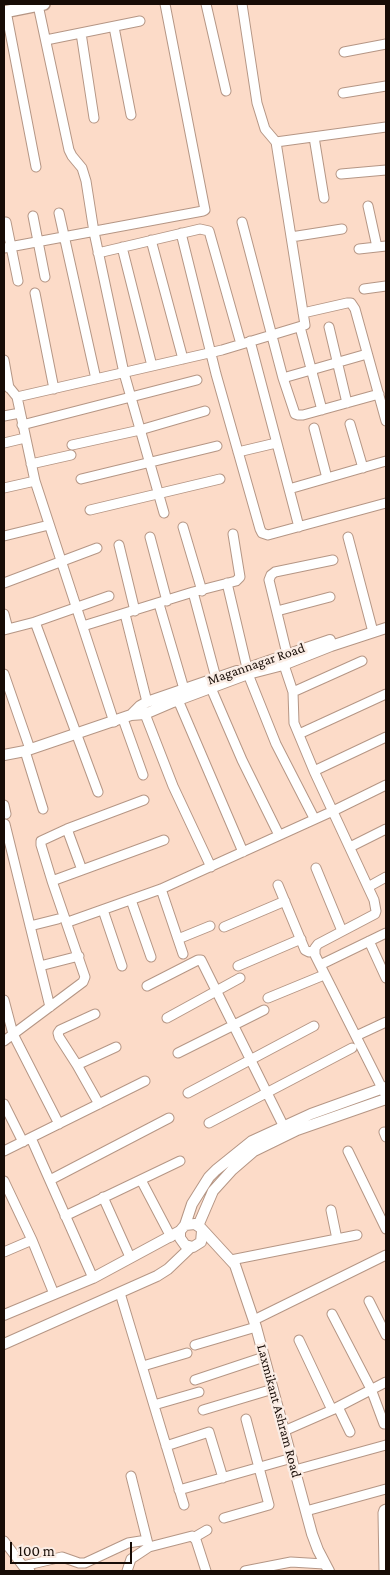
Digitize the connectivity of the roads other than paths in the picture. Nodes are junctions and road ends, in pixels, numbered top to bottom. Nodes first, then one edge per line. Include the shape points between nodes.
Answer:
1 (41, 4) edge
2 (164, 4) edge
3 (206, 4) edge
4 (242, 4) edge
5 (5, 12) edge
6 (140, 22) dead end
7 (114, 27) junction
8 (81, 33) junction
9 (46, 40) junction
10 (386, 44) edge
11 (344, 52) dead end
12 (386, 86) edge
13 (226, 91) dead end
14 (343, 93) dead end
15 (131, 114) dead end
16 (94, 118) dead end
17 (386, 127) edge
18 (314, 137) junction
19 (276, 142) junction
20 (36, 167) dead end
21 (386, 170) edge
22 (341, 174) dead end
23 (324, 198) dead end
24 (368, 206) dead end
25 (59, 213) dead end
26 (33, 216) dead end
27 (6, 222) dead end
28 (242, 222) dead end
29 (342, 229) dead end
30 (94, 232) junction
31 (181, 233) junction
32 (64, 236) junction
33 (291, 237) junction
34 (151, 240) junction
35 (38, 241) junction
36 (7, 247) edge
37 (122, 247) junction
38 (382, 247) edge
39 (359, 249) dead end
40 (98, 253) junction
41 (45, 277) dead end
42 (18, 280) dead end
43 (386, 286) edge
44 (364, 289) dead end
45 (35, 293) dead end
46 (303, 313) junction
47 (300, 327) junction
48 (329, 327) dead end
49 (272, 335) junction
50 (250, 342) junction
51 (241, 344) junction
52 (211, 352) junction
53 (367, 354) junction
54 (184, 359) junction
55 (4, 360) edge
56 (337, 363) junction
57 (152, 366) junction
58 (311, 370) junction
59 (124, 373) junction
60 (283, 378) junction
61 (96, 379) junction
62 (197, 380) dead end
63 (6, 384) edge
64 (54, 389) junction
65 (379, 394) junction
66 (17, 397) junction
67 (130, 397) junction
68 (347, 403) junction
69 (322, 410) junction
70 (205, 412) dead end
71 (20, 413) junction
72 (4, 416) edge
73 (386, 421) edge
74 (22, 424) junction
75 (350, 424) dead end
76 (314, 428) dead end
77 (140, 430) junction
78 (25, 438) junction
79 (4, 443) edge
80 (276, 443) junction
81 (72, 445) dead end
82 (217, 446) dead end
83 (238, 452) junction
84 (71, 455) dead end
85 (386, 461) edge
86 (149, 462) junction
87 (31, 464) junction
88 (362, 468) junction
89 (220, 478) dead end
90 (327, 478) junction
91 (81, 479) dead end
92 (35, 482) junction
93 (4, 488) edge
94 (289, 489) junction
95 (158, 493) junction
96 (386, 503) edge
97 (90, 510) dead end
98 (164, 513) dead end
99 (49, 525) junction
100 (183, 527) dead end
101 (299, 527) junction
102 (233, 534) dead end
103 (4, 536) edge
104 (150, 537) dead end
105 (348, 538) dead end
106 (119, 545) dead end
107 (97, 548) dead end
108 (333, 560) dead end
109 (61, 561) junction
110 (4, 583) edge
111 (227, 584) junction
112 (198, 592) junction
113 (109, 596) dead end
114 (330, 597) dead end
115 (163, 602) junction
116 (76, 606) junction
117 (134, 610) junction
118 (277, 611) junction
119 (4, 614) edge
120 (125, 614) junction
121 (386, 621) edge
122 (35, 622) junction
123 (82, 626) junction
124 (386, 628) edge
125 (6, 629) edge
126 (373, 629) junction
127 (284, 658) junction
128 (362, 661) dead end
129 (248, 671) junction
130 (4, 674) edge
131 (216, 678) junction
132 (211, 688) junction
133 (184, 689) junction
134 (292, 692) junction
135 (386, 694) edge
136 (178, 700) junction
137 (147, 702) junction
138 (145, 714) junction
139 (123, 719) junction
140 (78, 734) junction
141 (299, 734) junction
142 (386, 737) edge
143 (27, 750) junction
144 (4, 755) edge
145 (314, 771) junction
146 (143, 775) dead end
147 (386, 784) edge
148 (98, 792) dead end
149 (144, 800) dead end
150 (43, 809) dead end
151 (333, 811) junction
152 (314, 818) junction
153 (5, 824) dead end
154 (67, 829) junction
155 (386, 829) edge
156 (279, 835) junction
157 (164, 840) dead end
158 (350, 847) junction
159 (243, 852) junction
160 (211, 867) junction
161 (316, 868) dead end
162 (82, 870) junction
163 (386, 877) edge
164 (52, 881) junction
165 (278, 885) dead end
166 (368, 887) junction
167 (161, 889) junction
168 (131, 900) junction
169 (285, 901) junction
170 (102, 910) junction
171 (58, 919) dead end
172 (68, 922) junction
173 (30, 926) junction
174 (210, 926) dead end
175 (224, 927) dead end
176 (342, 931) junction
177 (386, 932) edge
178 (178, 939) junction
179 (301, 939) junction
180 (369, 941) junction
181 (314, 950) junction
182 (183, 954) dead end
183 (78, 956) junction
184 (151, 957) dead end
185 (320, 965) junction
186 (40, 966) junction
187 (122, 966) dead end
188 (238, 966) dead end
189 (324, 975) junction
190 (240, 978) dead end
191 (386, 978) edge
192 (148, 986) dead end
193 (217, 991) junction
194 (268, 998) dead end
195 (4, 1000) edge
196 (50, 1007) junction
197 (264, 1010) dead end
198 (95, 1014) dead end
199 (167, 1018) dead end
200 (386, 1022) edge
201 (234, 1025) junction
202 (314, 1026) dead end
203 (13, 1034) junction
204 (356, 1036) junction
205 (4, 1041) edge
206 (116, 1047) dead end
207 (352, 1048) dead end
208 (178, 1053) dead end
209 (251, 1060) junction
210 (77, 1065) junction
211 (145, 1080) dead end
212 (267, 1092) junction
213 (188, 1093) dead end
214 (386, 1093) edge
215 (4, 1104) edge
216 (99, 1104) junction
217 (169, 1118) dead end
218 (209, 1122) dead end
219 (59, 1124) junction
220 (283, 1125) junction
221 (27, 1140) junction
222 (4, 1151) edge
223 (348, 1151) dead end
224 (180, 1161) dead end
225 (50, 1180) junction
226 (141, 1180) junction
227 (4, 1181) edge
228 (103, 1196) junction
229 (331, 1210) dead end
230 (65, 1216) junction
231 (386, 1229) edge
232 (178, 1231) junction
233 (201, 1233) junction
234 (357, 1235) dead end
235 (338, 1239) junction
236 (32, 1240) junction
237 (191, 1247) junction
238 (4, 1252) edge
239 (386, 1255) edge
240 (130, 1257) junction
241 (227, 1257) junction
242 (93, 1278) junction
243 (120, 1293) junction
244 (54, 1294) junction
245 (369, 1301) dead end
246 (332, 1314) dead end
247 (4, 1315) edge
248 (255, 1323) junction
249 (386, 1335) edge
250 (300, 1340) dead end
251 (4, 1344) edge
252 (196, 1345) dead end
253 (187, 1353) dead end
254 (264, 1357) junction
255 (143, 1366) junction
256 (195, 1380) dead end
257 (386, 1382) edge
258 (273, 1389) junction
259 (370, 1390) junction
260 (199, 1392) dead end
261 (154, 1405) junction
262 (335, 1409) junction
263 (203, 1410) dead end
264 (246, 1419) dead end
265 (384, 1424) dead end
266 (284, 1431) junction
267 (350, 1432) dead end
268 (386, 1445) edge
269 (166, 1446) junction
270 (292, 1458) junction
271 (259, 1469) junction
272 (295, 1470) junction
273 (131, 1476) dead end
274 (224, 1478) junction
275 (386, 1489) edge
276 (179, 1490) junction
277 (184, 1505) dead end
278 (386, 1509) edge
279 (306, 1511) junction
280 (224, 1518) dead end
281 (207, 1530) dead end
282 (385, 1532) edge
283 (194, 1537) junction
284 (4, 1540) edge
285 (148, 1544) junction
286 (385, 1559) edge
287 (327, 1568) edge
288 (27, 1569) edge
289 (127, 1571) edge
290 (206, 1571) edge
291 (245, 1571) edge
292 (384, 1571) edge

1 - 5 main road
1 - 9 street
2 - 30 street via 205,210
3 - 13 street
4 - 19 street via 257,103 265,129
5 - 20 street
6 - 7 street
7 - 8 street
7 - 15 street
8 - 9 street
8 - 16 street
9 - 30 street via 69,150 86,180
10 - 11 street
12 - 14 street
17 - 18 street
18 - 19 street
18 - 23 street
19 - 33 street
21 - 22 street
24 - 38 street
25 - 32 street
26 - 35 street
27 - 36 street
28 - 49 street
29 - 33 street
30 - 32 street
30 - 40 street
31 - 34 street
31 - 51 street via 209,230
31 - 52 street
32 - 35 street
32 - 61 street
33 - 46 street
34 - 37 street
34 - 54 street
35 - 36 street
35 - 41 street
36 - 42 street
37 - 40 street
37 - 57 street
38 - 39 street
40 - 59 street
43 - 44 street
45 - 64 street
46 - 47 street via 305,325
46 - 53 street via 351,303
47 - 49 street
47 - 58 street
48 - 56 street
49 - 50 street
49 - 60 street
50 - 51 street
50 - 80 street
51 - 52 street
52 - 54 street
52 - 83 street
53 - 56 street
53 - 65 street
54 - 57 street
55 - 63 street
56 - 58 street
56 - 68 street
57 - 59 street
58 - 60 street
58 - 69 street
59 - 61 street
59 - 67 street
60 - 69 street via 295,414
61 - 64 street
62 - 67 street
63 - 66 street
64 - 66 street
65 - 68 street
65 - 73 street
66 - 71 street
67 - 74 street
67 - 77 street
68 - 69 street
70 - 77 street
71 - 72 street
71 - 74 street
74 - 78 street
75 - 88 street
76 - 90 street
77 - 81 street
77 - 86 street
78 - 79 street
78 - 87 street
80 - 83 street
80 - 94 street
82 - 86 street
83 - 101 street via 262,532 268,535
84 - 87 street
85 - 88 street
86 - 91 street
86 - 95 street
87 - 92 street
88 - 90 street
89 - 95 street
90 - 94 street
92 - 93 street
92 - 99 street
94 - 101 street
95 - 97 street
95 - 98 street
96 - 101 street
99 - 103 street
99 - 109 street
100 - 112 street
102 - 111 street via 240,576
104 - 115 street
105 - 126 street
106 - 117 street
107 - 109 street
108 - 118 street via 274,572 268,580
109 - 110 street
109 - 116 street
111 - 112 street
111 - 129 street
112 - 115 street
112 - 131 street
113 - 116 street
114 - 118 street
115 - 117 street
115 - 133 street
116 - 122 street
116 - 123 street
117 - 120 street
118 - 127 street
119 - 125 street
120 - 123 street
120 - 137 street
121 - 126 street, Magannagar Road
122 - 125 street
122 - 140 street
123 - 139 street
124 - 126 street, Magannagar Road
126 - 127 street, Magannagar Road via 331,646
127 - 129 street, Magannagar Road
127 - 134 street
128 - 134 street
129 - 131 street, Magannagar Road
129 - 132 street, Magannagar Road
129 - 152 street via 276,744
130 - 143 street
131 - 133 street, Magannagar Road
132 - 136 street, Magannagar Road
132 - 156 street
133 - 137 street, Magannagar Road
134 - 141 street via 294,723
135 - 141 street
136 - 138 street, Magannagar Road
136 - 159 street
137 - 139 street, Magannagar Road
138 - 139 street, Magannagar Road
138 - 160 street via 173,786
139 - 140 street, Magannagar Road
139 - 146 street
140 - 143 street, Magannagar Road
140 - 148 street
141 - 145 street
142 - 145 street
143 - 144 street, Magannagar Road
143 - 150 street
145 - 151 street
147 - 151 street
149 - 154 street
151 - 152 street
151 - 158 street
152 - 156 street
153 - 173 street
154 - 162 street
154 - 164 street via 41,841
155 - 158 street
156 - 159 street
157 - 162 street
158 - 166 street
159 - 160 street
160 - 167 street
161 - 176 street
162 - 164 street
163 - 166 street
164 - 172 street
165 - 169 street
166 - 176 street via 376,914
167 - 168 street
167 - 178 street
168 - 170 street
168 - 184 street
169 - 175 street
169 - 179 street
170 - 172 street
170 - 187 street
171 - 173 street
172 - 183 street
173 - 186 street
174 - 178 street
176 - 181 street via 318,944
177 - 180 street
178 - 182 street
179 - 181 street via 307,952
179 - 188 street
180 - 185 street
180 - 191 street
181 - 185 street
183 - 186 street
183 - 196 street via 85,977 83,982
185 - 189 street
186 - 196 street
189 - 194 street
189 - 204 street
190 - 193 street
192 - 193 street via 198,960 204,962
193 - 199 street
193 - 201 street
195 - 203 street
196 - 203 street
197 - 201 street
198 - 210 street via 58,1033
200 - 204 street
201 - 208 street
201 - 209 street
202 - 209 street
203 - 205 street
203 - 219 street
204 - 214 street
206 - 210 street
207 - 212 street
209 - 212 street
209 - 213 street
210 - 216 street
211 - 216 street
212 - 218 street
212 - 220 street
214 - 220 street
214 - 233 street via 254,1151 213,1191
215 - 221 street
216 - 219 street
217 - 225 street
219 - 221 street
220 - 232 street via 252,1141 216,1170
221 - 222 street
221 - 225 street
223 - 231 street
224 - 226 street
225 - 230 street
226 - 228 street
226 - 232 street
227 - 236 street
228 - 230 street
228 - 240 street
229 - 235 street
230 - 242 street
232 - 233 street via 191,1223
232 - 237 street via 181,1242
232 - 240 street
233 - 237 street via 196,1246
233 - 241 street
234 - 235 street
235 - 241 street
236 - 238 street
236 - 244 street
237 - 243 street via 163,1273
239 - 248 street
240 - 242 street
241 - 248 street, Laxmikant Ashram Road via 237,1270
242 - 244 street
243 - 251 street
243 - 255 street
244 - 247 street
245 - 249 street
246 - 259 street
248 - 252 street
248 - 254 street, Laxmikant Ashram Road
250 - 262 street
253 - 255 street
254 - 256 street
254 - 258 street, Laxmikant Ashram Road
255 - 261 street
257 - 259 street
258 - 263 street
258 - 266 street, Laxmikant Ashram Road
259 - 262 street
259 - 265 street
260 - 261 street
261 - 269 street
262 - 266 street
262 - 267 street
264 - 271 street
266 - 270 street, Laxmikant Ashram Road
268 - 272 street
269 - 274 street via 209,1432
269 - 276 street
270 - 271 street
270 - 272 street, Laxmikant Ashram Road
271 - 274 street
271 - 280 street via 269,1505
272 - 279 street, Laxmikant Ashram Road
273 - 285 street
274 - 276 street
275 - 279 street
276 - 277 street
278 - 282 street via 383,1513
279 - 287 street, Laxmikant Ashram Road
281 - 283 street
282 - 286 street
283 - 285 street
283 - 290 street
284 - 288 street
285 - 288 street via 128,1543 85,1563 62,1558
285 - 289 street via 132,1559
286 - 292 street
287 - 291 street via 295,1562

